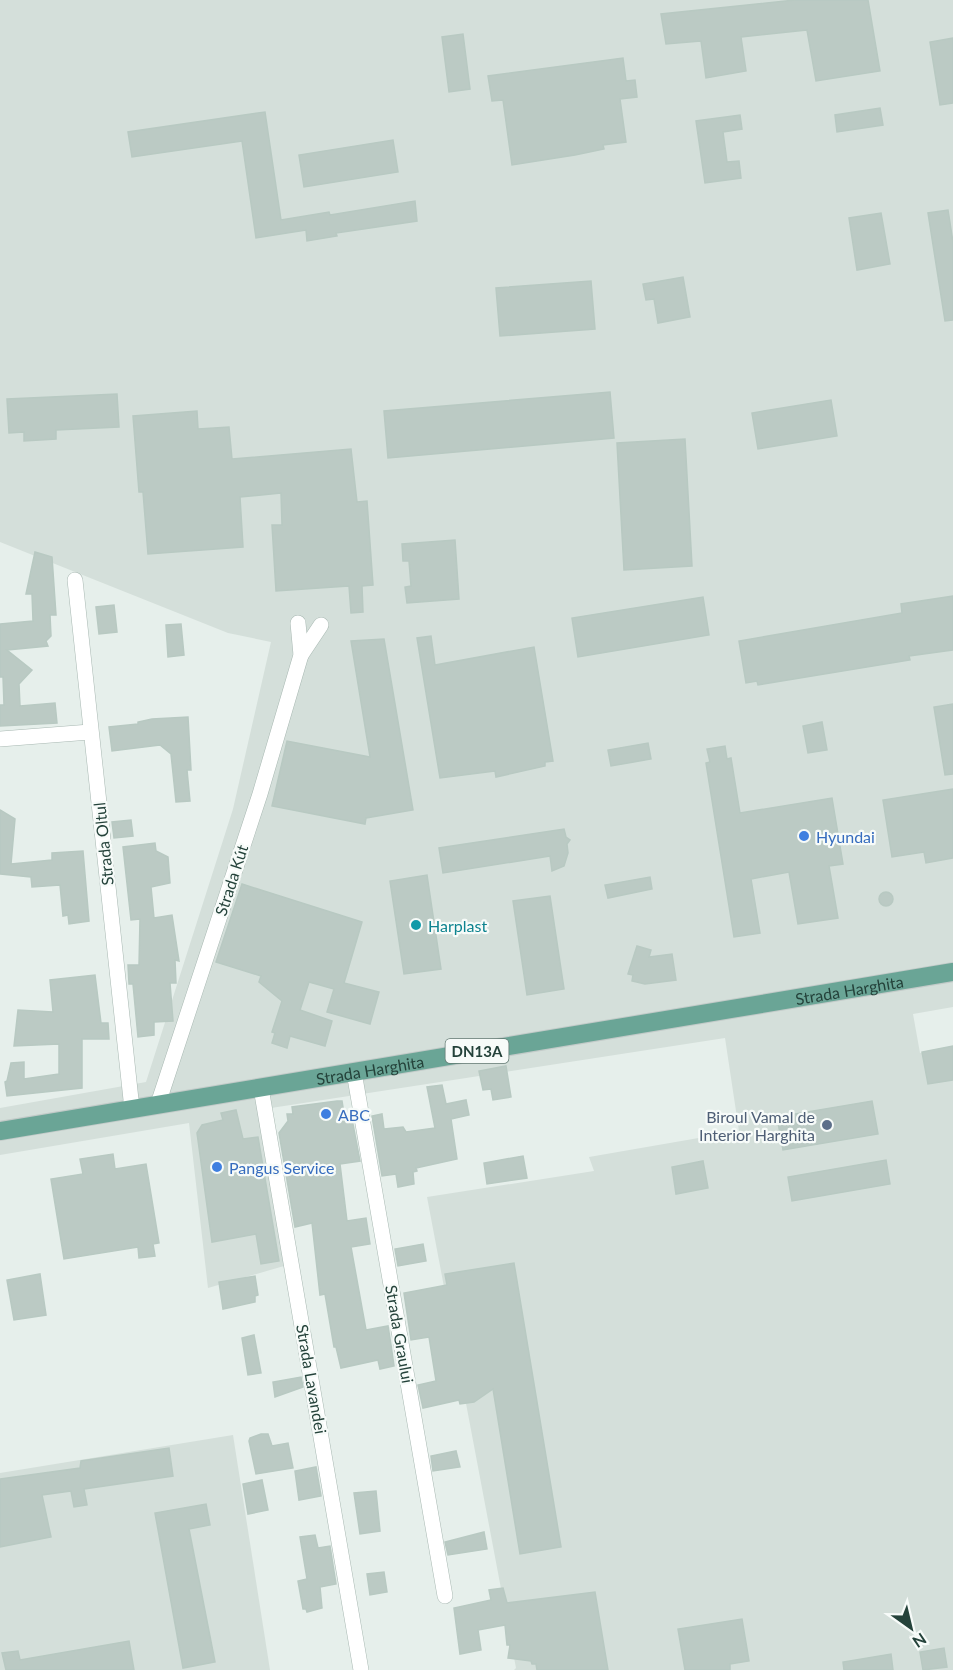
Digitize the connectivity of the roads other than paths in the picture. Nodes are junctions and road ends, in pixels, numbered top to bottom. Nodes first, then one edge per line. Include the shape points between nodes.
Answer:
1 (75, 580) dead end
2 (298, 623) dead end
3 (321, 625) dead end
4 (301, 655) junction
5 (90, 732) junction
6 (0, 739) edge
7 (953, 972) edge
8 (354, 1072) junction
9 (261, 1088) junction
10 (158, 1104) junction
11 (132, 1109) junction
12 (0, 1131) edge
13 (445, 1596) dead end
14 (361, 1670) edge

1 - 5 street, Strada Oltul
2 - 4 street, Strada Kút
3 - 4 street, Strada Kút
4 - 10 street, Strada Kút via 260,794
5 - 6 street
5 - 11 street, Strada Oltul
7 - 8 main road, Strada Harghita / DN13A
8 - 9 main road, Strada Harghita / DN13A
8 - 13 street, Strada Graului
9 - 10 main road, Strada Harghita / DN13A
9 - 14 street, Strada Lavandei
10 - 11 main road, Strada Harghita / DN13A
11 - 12 main road, Strada Harghita / DN13A

